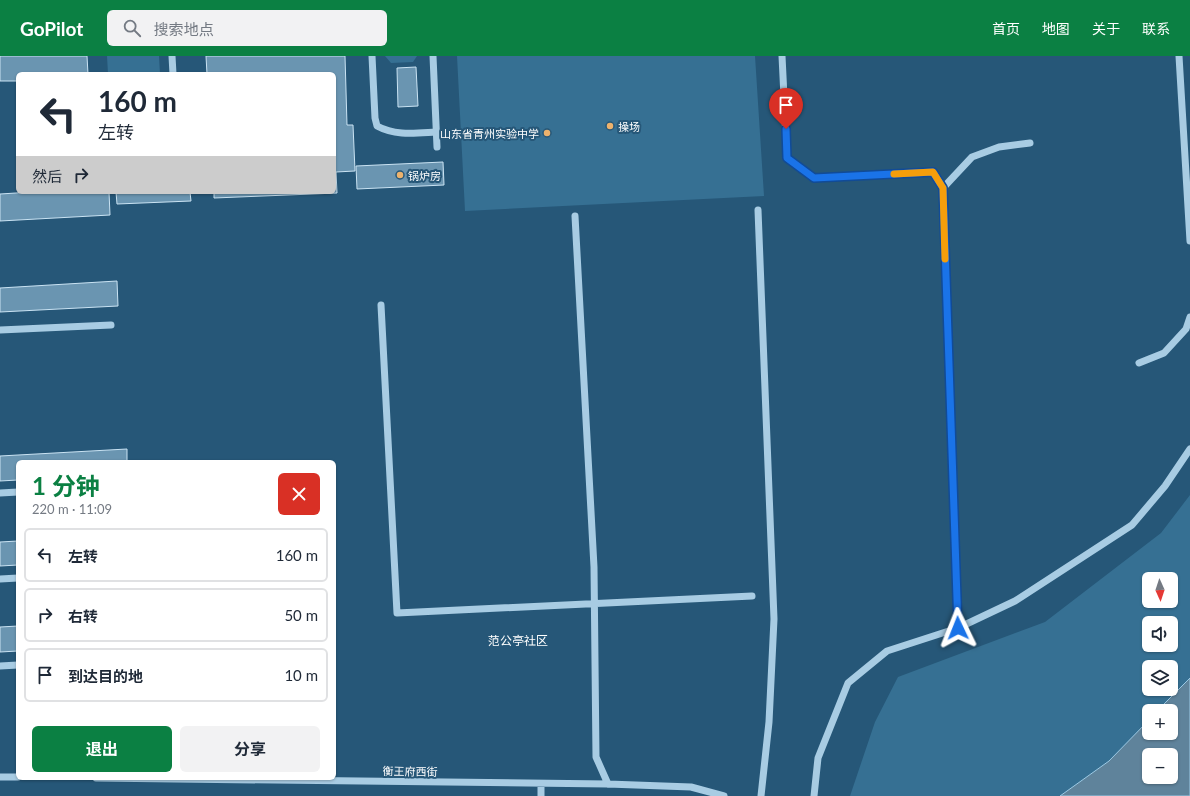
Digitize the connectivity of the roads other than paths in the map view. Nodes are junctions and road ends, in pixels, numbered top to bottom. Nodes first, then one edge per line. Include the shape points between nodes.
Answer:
1 (172, 56) edge
2 (372, 56) edge
3 (433, 56) edge
4 (782, 56) edge
5 (1179, 56) edge
6 (173, 72) edge
7 (436, 132) junction
8 (1030, 142) dead end
9 (437, 147) dead end
10 (943, 188) junction
11 (758, 210) dead end
12 (575, 216) dead end
13 (1190, 241) edge
14 (381, 305) dead end
15 (1190, 318) edge
16 (111, 325) dead end
17 (0, 330) edge
18 (1139, 363) dead end
19 (1190, 449) edge
20 (16, 492) edge
21 (0, 493) edge
22 (16, 578) edge
23 (0, 579) edge
24 (752, 596) dead end
25 (594, 604) junction
26 (958, 628) junction
27 (16, 665) edge
28 (0, 666) edge
29 (0, 777) edge
30 (16, 777) edge
31 (244, 780) edge
32 (541, 784) junction
33 (608, 784) junction
34 (541, 796) edge
35 (724, 796) edge
36 (761, 796) edge
37 (814, 796) edge

1 - 6 street
2 - 7 street via 377,126 386,132
3 - 7 street
4 - 10 street via 787,158 814,178 933,172
5 - 13 street
7 - 9 street
8 - 10 street via 999,147 972,157
10 - 26 street
11 - 36 street via 774,619 769,722
12 - 25 street
14 - 25 street via 397,613
15 - 18 street via 1186,329 1164,353
16 - 17 street
19 - 26 street via 1165,486 1132,526 1015,601
20 - 21 street
22 - 23 street
24 - 25 street
25 - 33 street via 596,757
26 - 37 street via 887,651 848,683 818,758
27 - 28 street
29 - 30 street
31 - 32 street, 衡王府西街
32 - 33 street, 衡王府西街
32 - 34 street
33 - 35 street, 衡王府西街 via 690,787

